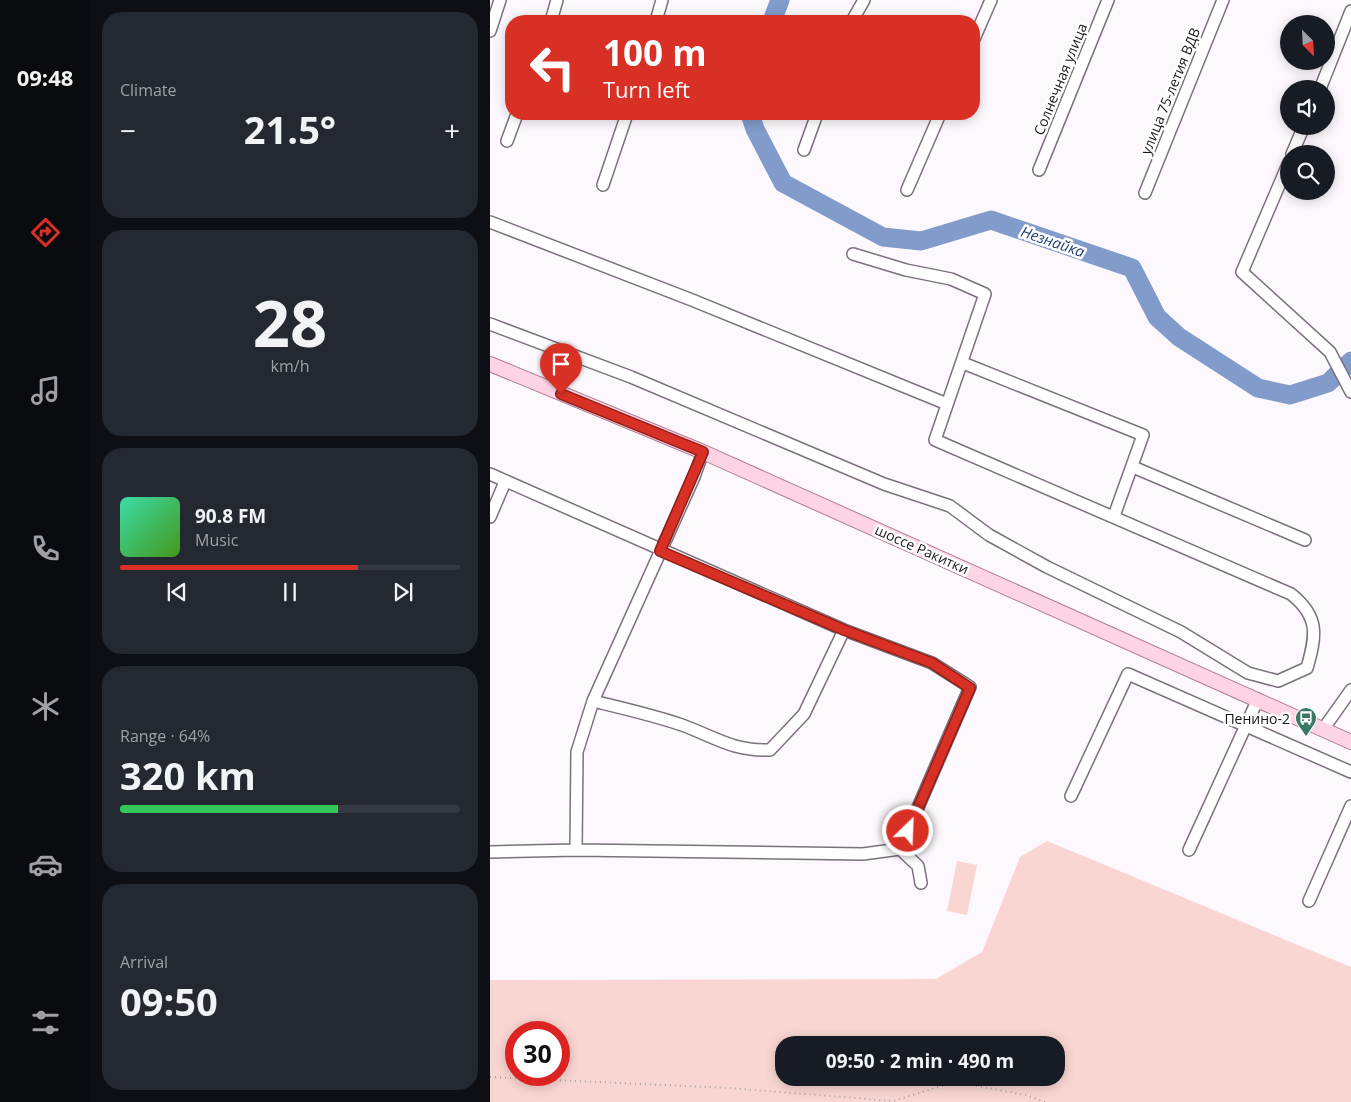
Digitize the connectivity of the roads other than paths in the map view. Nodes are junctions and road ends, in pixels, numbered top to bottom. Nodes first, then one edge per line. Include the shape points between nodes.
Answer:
1 (500, 0) edge
2 (557, 0) edge
3 (662, 0) edge
4 (864, 0) edge
5 (991, 0) edge
6 (1108, 0) edge
7 (1223, 0) edge
8 (1351, 10) edge
9 (553, 15) edge
10 (658, 15) edge
11 (855, 15) edge
12 (980, 25) edge
13 (490, 31) edge
14 (1324, 80) edge
15 (515, 120) edge
16 (625, 120) edge
17 (816, 120) edge
18 (937, 120) edge
19 (507, 141) dead end
20 (804, 150) dead end
21 (1039, 170) dead end
22 (1280, 183) edge
23 (603, 185) dead end
24 (907, 190) dead end
25 (1145, 193) dead end
26 (490, 222) edge
27 (853, 254) dead end
28 (490, 324) edge
29 (963, 363) junction
30 (490, 364) edge
31 (1351, 392) edge
32 (947, 404) junction
33 (703, 452) junction
34 (1133, 467) junction
35 (490, 474) edge
36 (505, 482) junction
37 (1114, 516) junction
38 (490, 517) edge
39 (1305, 540) dead end
40 (660, 551) junction
41 (844, 630) junction
42 (1351, 690) edge
43 (1258, 699) junction
44 (592, 701) junction
45 (1246, 726) junction
46 (1324, 728) junction
47 (1351, 742) edge
48 (1351, 772) edge
49 (1071, 796) dead end
50 (1351, 806) edge
51 (900, 849) junction
52 (576, 850) junction
53 (1189, 850) dead end
54 (490, 852) edge
55 (921, 883) dead end
56 (1309, 901) dead end

1 - 13 street
2 - 9 street
3 - 10 street
4 - 11 street
5 - 12 street
6 - 21 street, Солнечная улица
7 - 25 street, улица 75-летия ВДВ
8 - 14 street
15 - 19 street
16 - 23 street
17 - 20 street
18 - 24 street
22 - 31 street via 1242,272 1330,352
26 - 32 street
27 - 29 street via 951,279 985,294
28 - 37 street via 631,377 884,484 950,506 989,535 1181,632 1248,673 1278,682 1307,668 1314,641 1314,623 1297,598
29 - 32 street
29 - 34 street via 1143,435
30 - 33 main road, шоссе Ракитки
32 - 37 street via 935,440
33 - 40 street
33 - 43 main road, шоссе Ракитки
34 - 37 street
34 - 39 street
35 - 36 street
36 - 38 street
36 - 40 street
40 - 41 street
40 - 44 street
41 - 44 street via 804,714 770,750 723,744 683,726
41 - 51 street via 932,663 970,688
42 - 46 street
43 - 45 street
43 - 46 main road, шоссе Ракитки
44 - 52 street via 578,752
45 - 48 street
45 - 49 street via 1128,674
45 - 53 street
46 - 47 main road, шоссе Ракитки
50 - 56 street
51 - 52 street via 863,854
51 - 55 street via 918,866
52 - 54 street

